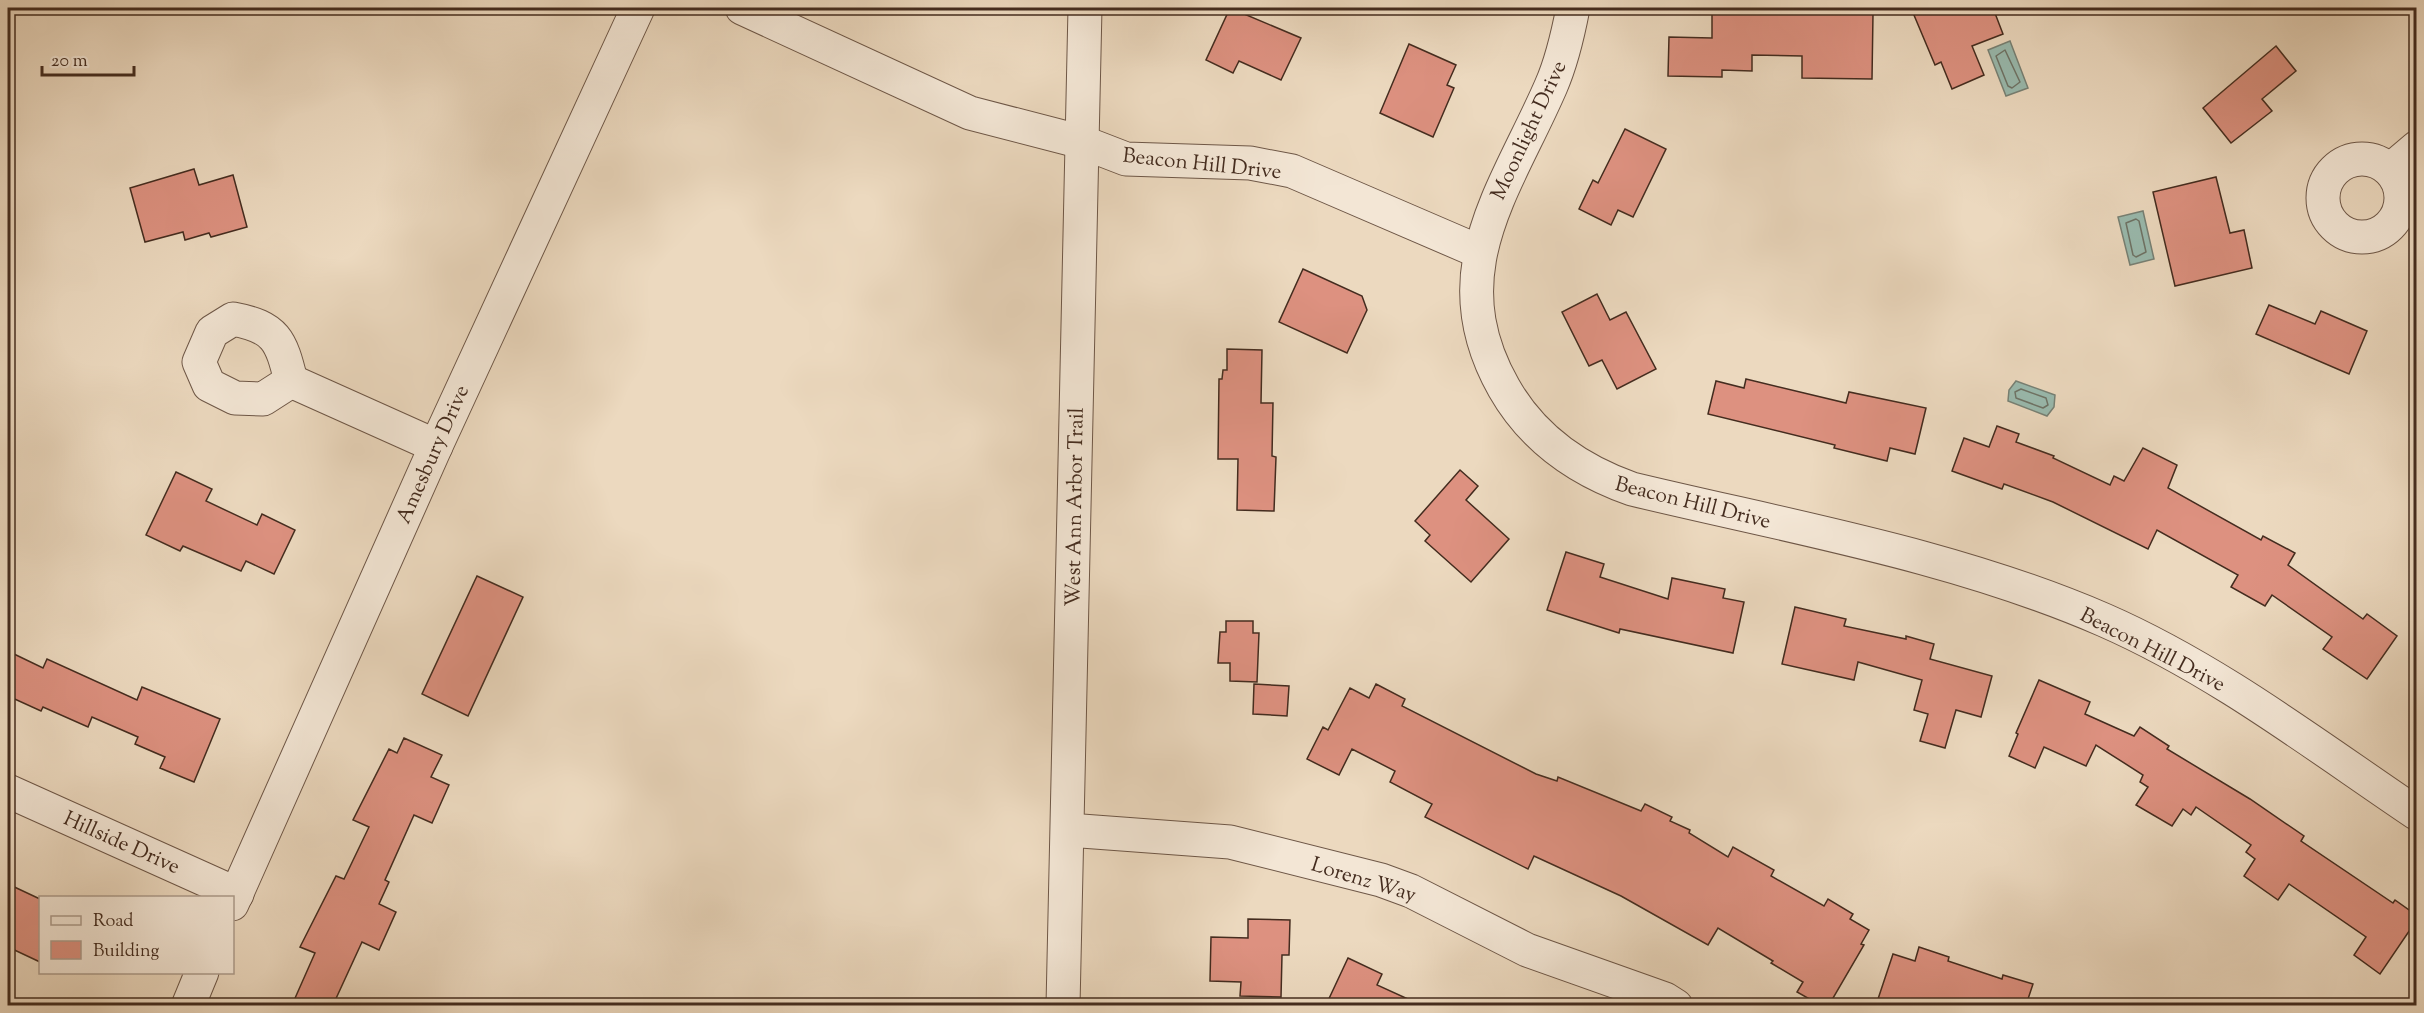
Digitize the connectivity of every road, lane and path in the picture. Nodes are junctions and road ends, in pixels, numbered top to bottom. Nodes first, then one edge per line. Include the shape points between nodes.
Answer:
1 (638, 8) edge
2 (741, 8) edge
3 (1085, 8) edge
4 (1573, 8) edge
5 (1082, 142) junction
6 (2416, 148) edge
7 (2390, 170) dead end
8 (1480, 252) junction
9 (291, 381) dead end
10 (436, 446) junction
11 (8, 791) edge
12 (2416, 813) edge
13 (1068, 830) junction
14 (229, 896) edge
15 (235, 899) edge
16 (201, 974) edge
17 (188, 1005) edge
18 (1063, 1005) edge
19 (1676, 1005) edge

1 - 10 street, Amesbury Drive
2 - 5 street, Beacon Hill Drive via 970,113
3 - 5 street, West Ann Arbor Trail
4 - 8 street, Moonlight Drive via 1565,48 1551,86 1493,205
5 - 8 street, Beacon Hill Drive via 1126,159 1250,163 1292,171
5 - 13 street, West Ann Arbor Trail
6 - 7 street
8 - 12 street, Beacon Hill Drive via 1479,318 1496,374 1529,425 1576,465 1632,489 1978,574 2105,621 2172,654 2236,693
9 - 10 street
10 - 15 street, Amesbury Drive
11 - 14 street, Hillside Drive
13 - 18 street, West Ann Arbor Trail
13 - 19 street, Lorenz Way via 1230,842 1381,880 1411,891 1527,950
16 - 17 street

